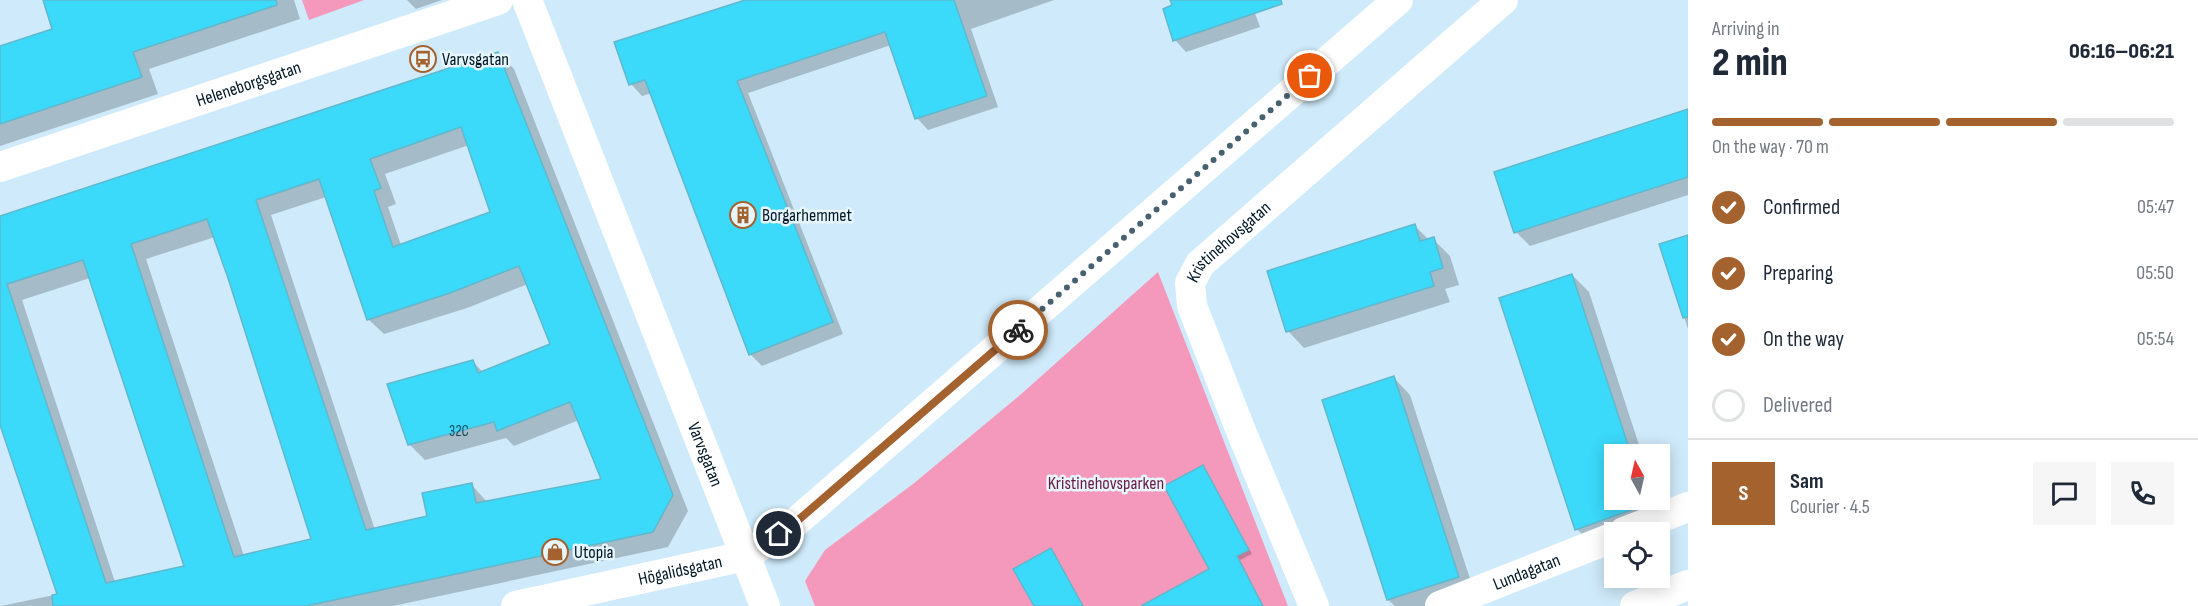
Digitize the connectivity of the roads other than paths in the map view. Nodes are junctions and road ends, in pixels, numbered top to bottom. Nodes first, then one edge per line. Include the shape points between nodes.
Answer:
1 (498, 0) edge
2 (527, 0) edge
3 (1398, 0) edge
4 (1503, 0) edge
5 (0, 167) edge
6 (1688, 507) edge
7 (1650, 522) edge
8 (1604, 541) edge
9 (746, 556) junction
10 (1688, 585) edge
11 (516, 606) edge
12 (765, 606) edge
13 (1314, 606) edge
14 (1440, 606) edge
15 (1635, 606) edge

1 - 5 street, Heleneborgsgatan
2 - 9 street, Varvsgatan
3 - 9 street, Högalidsgatan via 796,522
4 - 13 street, Kristinehovsgatan via 1200,264 1190,283 1192,306
6 - 7 street
8 - 14 street, Lundagatan
9 - 11 street, Högalidsgatan
9 - 12 street, Varvsgatan
10 - 15 street

